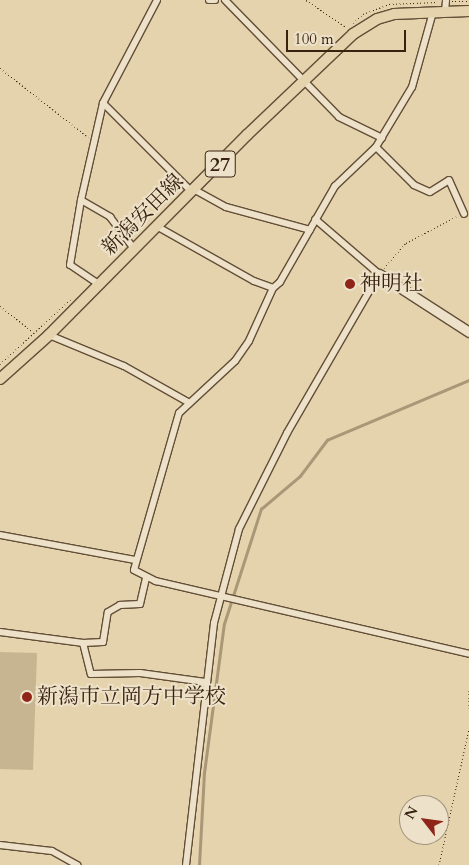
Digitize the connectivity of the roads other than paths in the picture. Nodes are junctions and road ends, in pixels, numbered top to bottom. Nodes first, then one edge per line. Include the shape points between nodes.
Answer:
1 (157, 0) edge
2 (209, 0) edge
3 (215, 0) edge
4 (225, 0) edge
5 (446, 0) edge
6 (469, 11) edge
7 (434, 12) junction
8 (445, 12) junction
9 (302, 82) junction
10 (102, 103) junction
11 (382, 138) junction
12 (376, 147) junction
13 (194, 191) junction
14 (81, 200) junction
15 (464, 214) road end
16 (315, 219) junction
17 (158, 227) junction
18 (310, 230) junction
19 (135, 250) junction
20 (379, 274) junction
21 (100, 285) junction
22 (272, 288) junction
23 (469, 332) edge
24 (46, 338) junction
25 (0, 379) edge
26 (188, 402) junction
27 (0, 535) edge
28 (135, 560) junction
29 (146, 577) junction
30 (219, 596) junction
31 (0, 632) edge
32 (83, 643) junction
33 (469, 654) edge
34 (205, 682) junction
35 (0, 846) edge
36 (77, 865) edge
37 (186, 865) edge

1 - 10 street
2 - 3 street
4 - 9 street
5 - 8 street
6 - 8 main road, 新潟安田線 / 27
7 - 8 main road, 新潟安田線 / 27
7 - 9 main road, 新潟安田線 / 27 via 394,14 377,19 353,34
7 - 11 street via 412,87
9 - 11 street via 339,117
9 - 13 main road, 新潟安田線 / 27
10 - 13 street
10 - 14 street
11 - 12 street
12 - 15 street via 414,185 430,192 449,180
12 - 16 street via 335,186
13 - 17 main road, 新潟安田線 / 27
13 - 18 street via 226,207
14 - 19 street via 110,218
14 - 21 street via 70,265
16 - 18 street
16 - 20 street
17 - 19 main road, 新潟安田線 / 27
17 - 22 street
18 - 22 street via 280,282
19 - 21 main road, 新潟安田線 / 27
20 - 23 street
20 - 30 street via 314,383 248,509
21 - 24 main road, 新潟安田線 / 27
22 - 26 street via 249,341 235,361
24 - 25 main road, 新潟安田線 / 27
24 - 26 street via 124,366
26 - 28 street via 179,414 162,482
27 - 28 street
28 - 29 street via 134,570
29 - 30 street
29 - 32 street via 140,604 120,605 108,612 103,642
30 - 33 street
30 - 34 street
31 - 32 street
32 - 34 street via 92,674 140,673
34 - 37 street
35 - 36 street via 52,852

